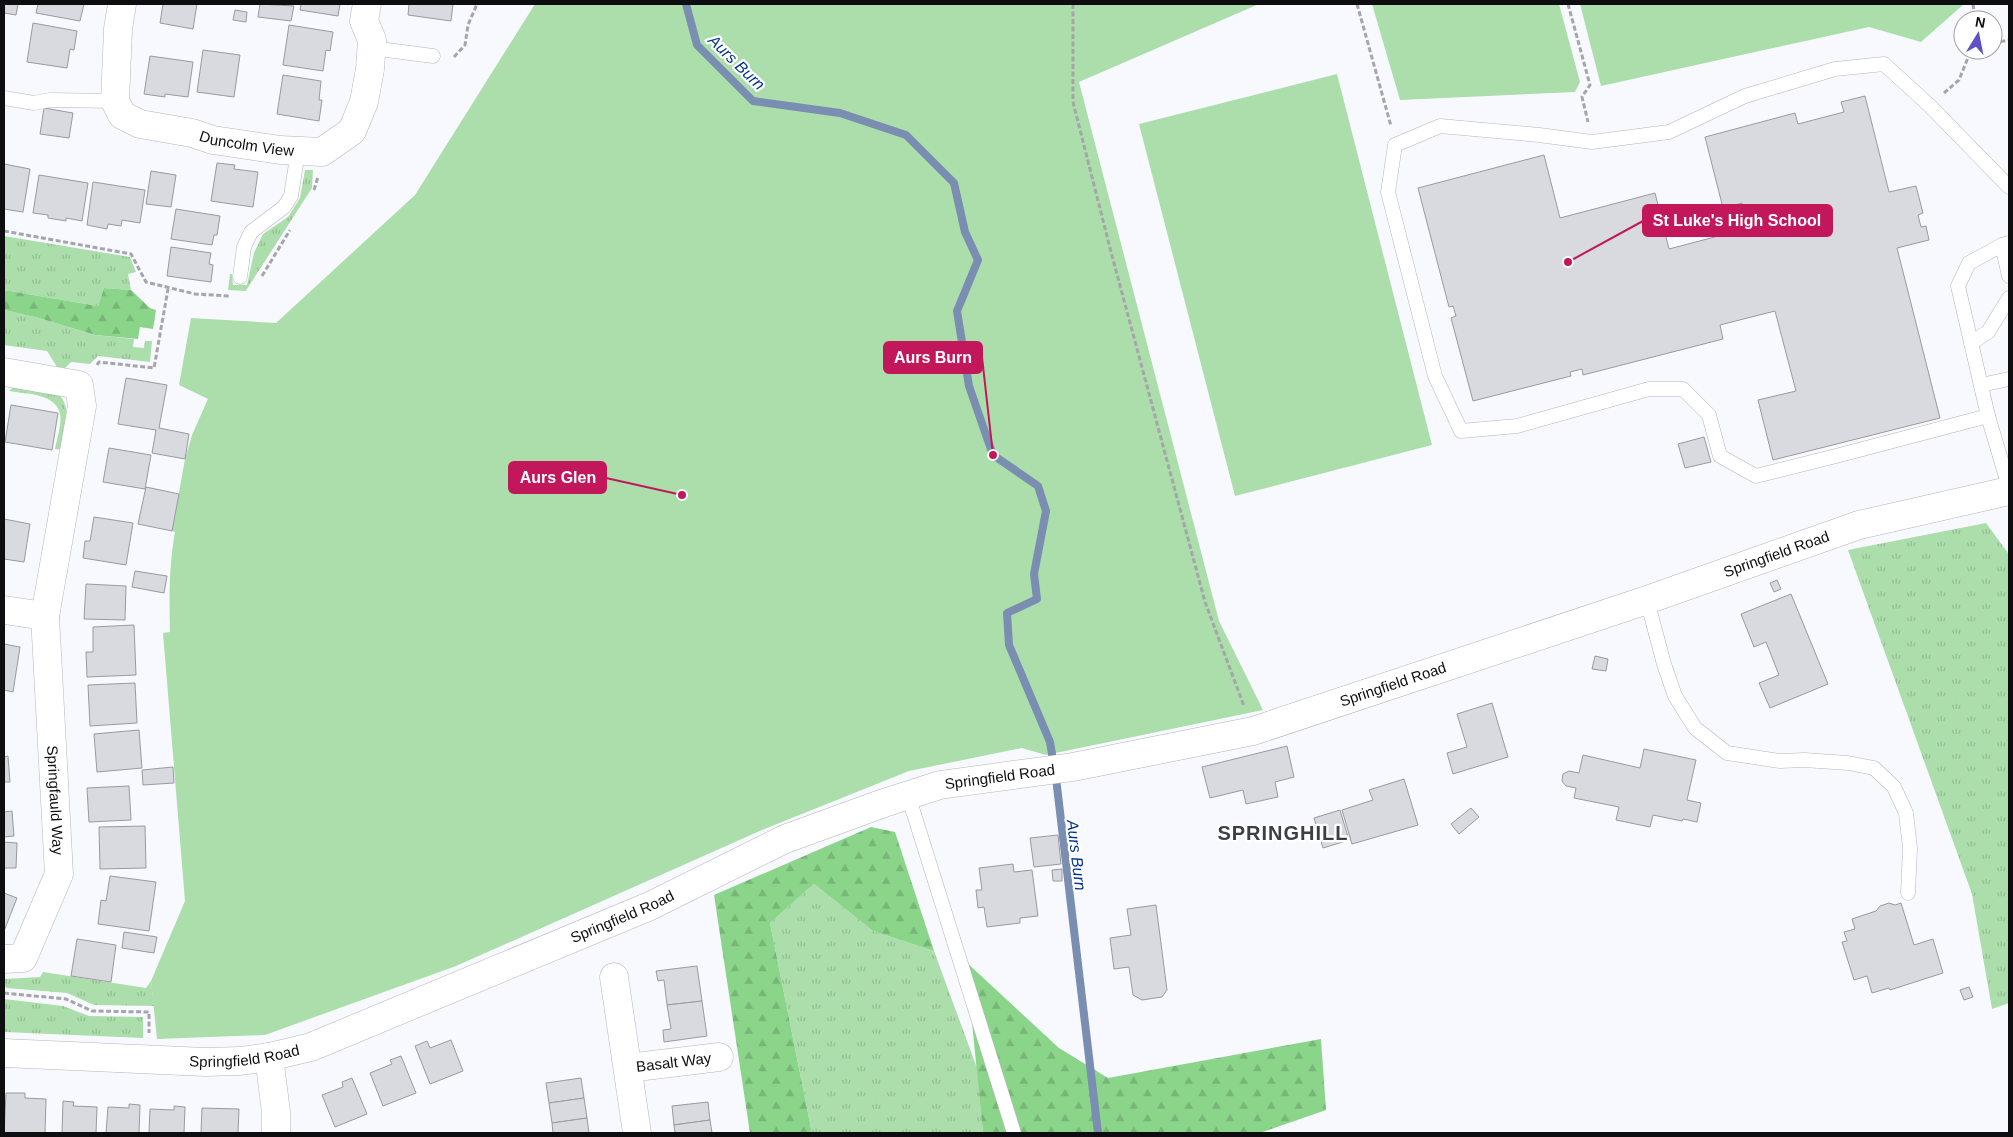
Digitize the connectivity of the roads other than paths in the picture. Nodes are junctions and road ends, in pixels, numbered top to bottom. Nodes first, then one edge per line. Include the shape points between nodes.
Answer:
1 (122, 4) edge
2 (366, 4) edge
3 (371, 48) junction
4 (434, 56) road end
5 (4, 98) edge
6 (115, 101) junction
7 (310, 152) junction
8 (2009, 187) edge
9 (2006, 244) edge
10 (240, 276) dead end
11 (2009, 276) edge
12 (2009, 298) edge
13 (2005, 311) edge
14 (1971, 343) junction
15 (4, 372) edge
16 (2009, 379) edge
17 (1981, 385) junction
18 (1988, 416) junction
19 (2009, 489) edge
20 (1647, 600) junction
21 (4, 610) edge
22 (45, 616) junction
23 (908, 795) junction
24 (1908, 893) dead end
25 (4, 959) edge
26 (614, 977) dead end
27 (4, 1053) edge
28 (268, 1057) junction
29 (719, 1057) dead end
30 (628, 1068) junction
31 (276, 1133) edge
32 (637, 1133) edge
33 (1014, 1133) edge

1 - 6 street
2 - 3 street via 364,21 372,40
3 - 4 lane
3 - 7 street via 364,102 352,131
5 - 6 lane via 34,103 50,100
6 - 7 street, Duncolm View via 122,116 140,124 213,140
7 - 10 lane via 284,207 251,232 244,247
8 - 18 lane via 1884,64 1835,69 1745,96 1669,132 1592,142 1440,126 1396,145 1388,192 1435,376 1461,431 1517,426 1649,389 1684,389 1709,415 1720,456 1756,476
9 - 11 lane
9 - 14 lane via 1969,263 1958,286
12 - 13 lane
13 - 14 lane via 1988,332
14 - 17 lane
15 - 22 street, Springfauld Way via 79,385 82,406
16 - 17 lane
17 - 18 lane
18 - 19 lane
19 - 20 street, Springfield Road via 1859,525
20 - 23 street, Springfield Road via 1253,731 1073,767 940,785
20 - 24 lane via 1675,696 1695,728 1727,753 1780,762 1804,760 1874,768 1894,787 1906,813 1910,848
21 - 22 street
22 - 25 street, Springfauld Way via 59,874 23,958
23 - 28 street, Springfield Road via 785,839 650,906 311,1046
23 - 33 lane
26 - 30 street, Basalt Way
27 - 28 street, Springfield Road via 205,1062
28 - 31 street
29 - 30 street, Basalt Way
30 - 32 street, Basalt Way

